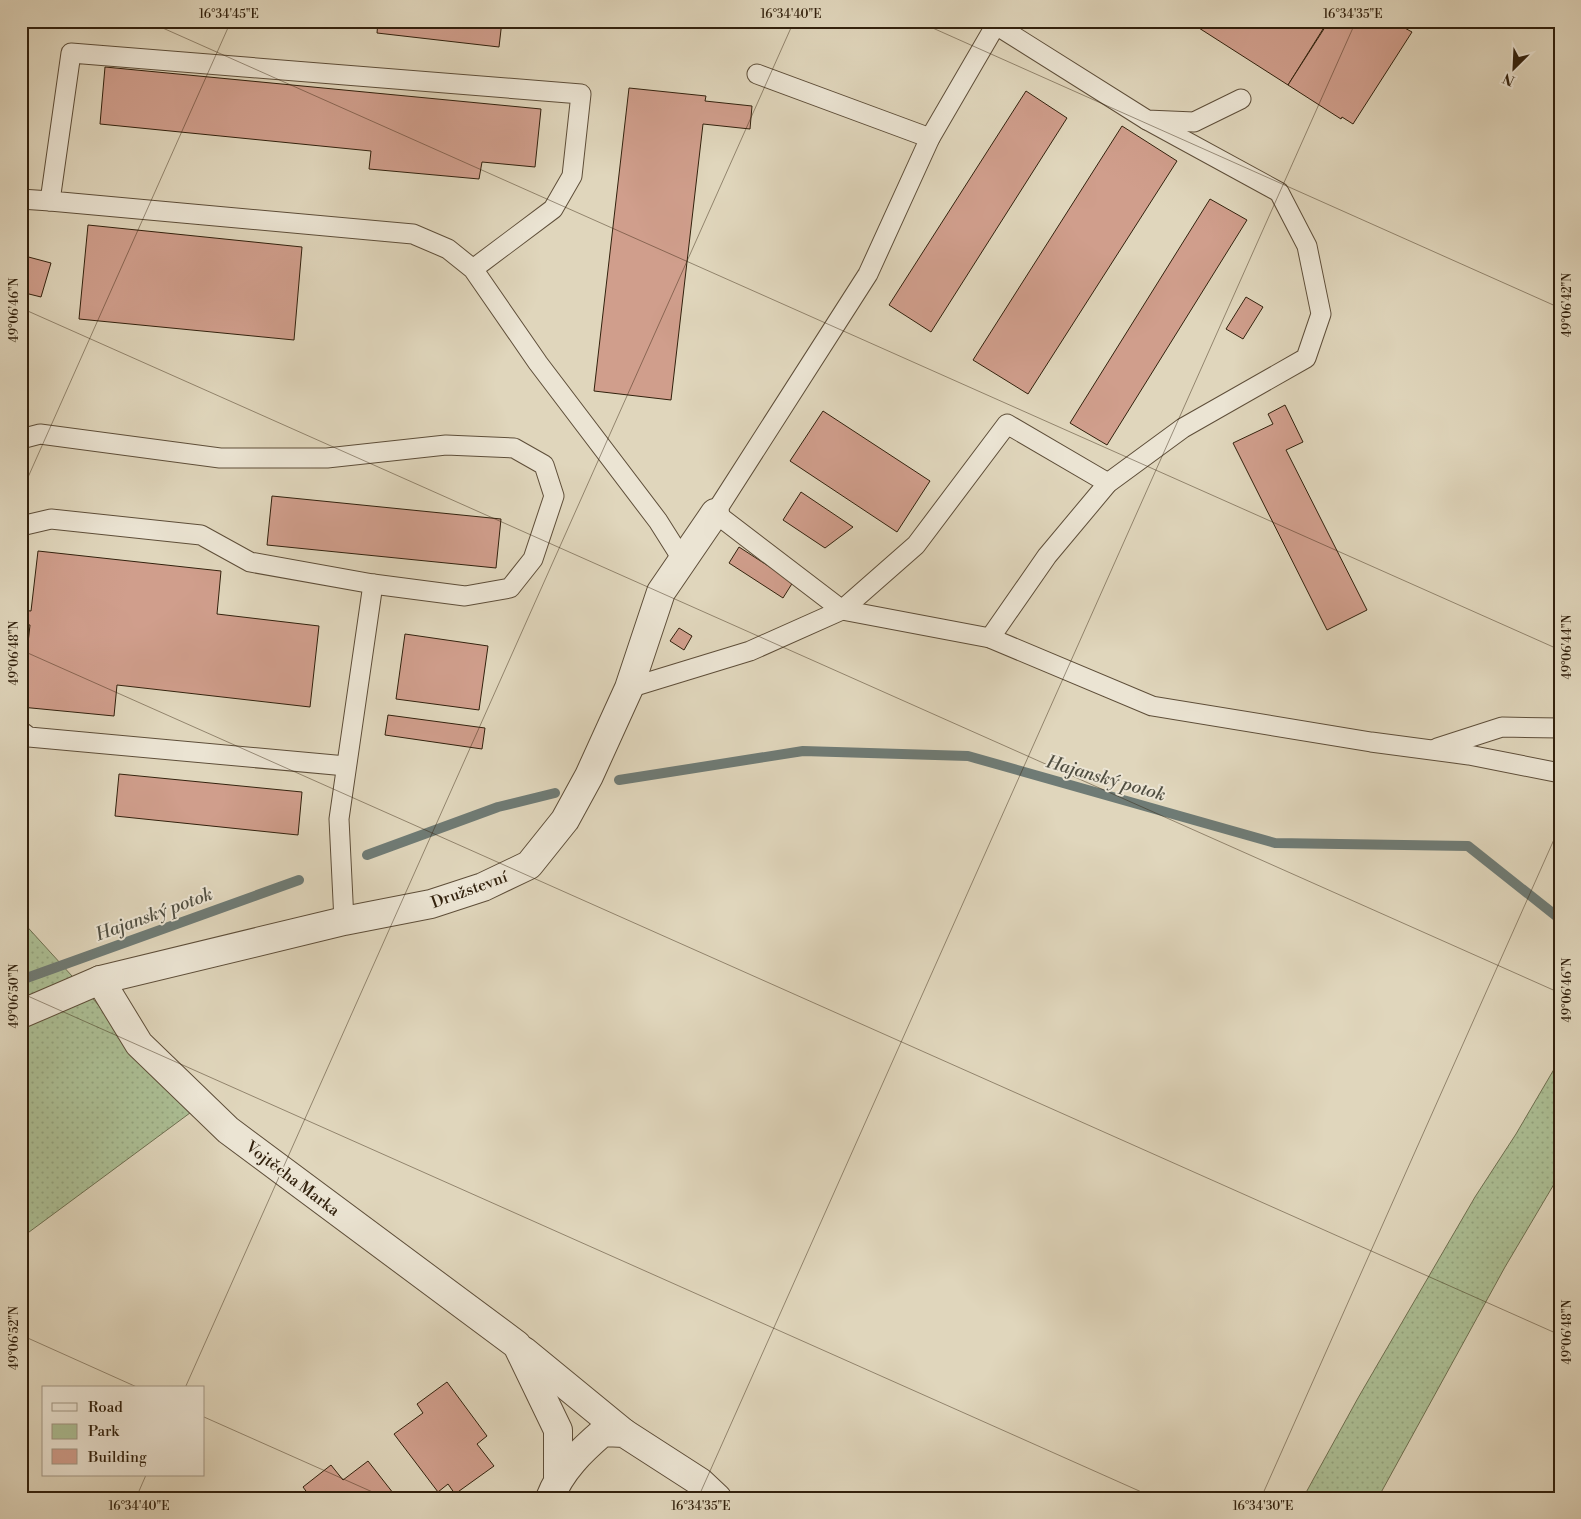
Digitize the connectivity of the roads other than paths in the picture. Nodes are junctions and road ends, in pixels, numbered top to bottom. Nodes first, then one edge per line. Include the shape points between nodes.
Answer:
1 (997, 23) edge
2 (757, 74) dead end
3 (1241, 99) dead end
4 (1147, 120) junction
5 (930, 138) junction
6 (21, 199) edge
7 (50, 201) junction
8 (473, 269) junction
9 (21, 439) edge
10 (1108, 483) junction
11 (715, 513) junction
12 (21, 526) edge
13 (682, 559) junction
14 (373, 584) junction
15 (842, 610) junction
16 (990, 638) junction
17 (629, 688) junction
18 (1560, 728) edge
19 (21, 731) edge
20 (1432, 750) junction
21 (346, 766) junction
22 (1560, 773) edge
23 (344, 921) junction
24 (100, 980) junction
25 (21, 1014) edge
26 (517, 1345) junction
27 (624, 1433) junction
28 (554, 1488) edge
29 (717, 1498) edge

1 - 4 lane
1 - 5 lane
2 - 5 lane
3 - 4 lane via 1194,122
4 - 10 lane via 1279,192 1307,246 1321,314 1306,358 1184,428
5 - 11 lane via 868,274
6 - 7 lane
7 - 8 lane via 413,234 448,249
7 - 8 lane via 71,53 581,94 572,176 552,209
8 - 13 lane via 538,363 658,521
9 - 14 lane via 40,434 220,458 327,458 446,445 514,448 544,465 554,496 533,559 510,588 465,596
10 - 15 lane via 1007,424 916,545
10 - 16 lane via 1047,556
11 - 13 street, Družstevní
11 - 15 lane
12 - 14 lane via 51,519 202,535 250,562
13 - 17 street, Družstevní via 661,592
14 - 21 lane
15 - 16 lane
15 - 17 lane via 750,651
16 - 20 lane via 1152,706
17 - 23 street, Družstevní via 565,820 529,865 483,887 431,904
18 - 20 lane via 1502,727
19 - 21 lane via 29,737
20 - 22 lane
21 - 23 lane via 339,819
23 - 24 street, Družstevní
24 - 25 street, Družstevní
24 - 26 street, Vojtěcha Marka via 139,1044 228,1130
26 - 27 street, Vojtěcha Marka
26 - 28 street, Vojtěcha Marka via 558,1430
27 - 28 street, Vojtěcha Marka via 603,1432 586,1446
27 - 29 street, Vojtěcha Marka via 700,1482

